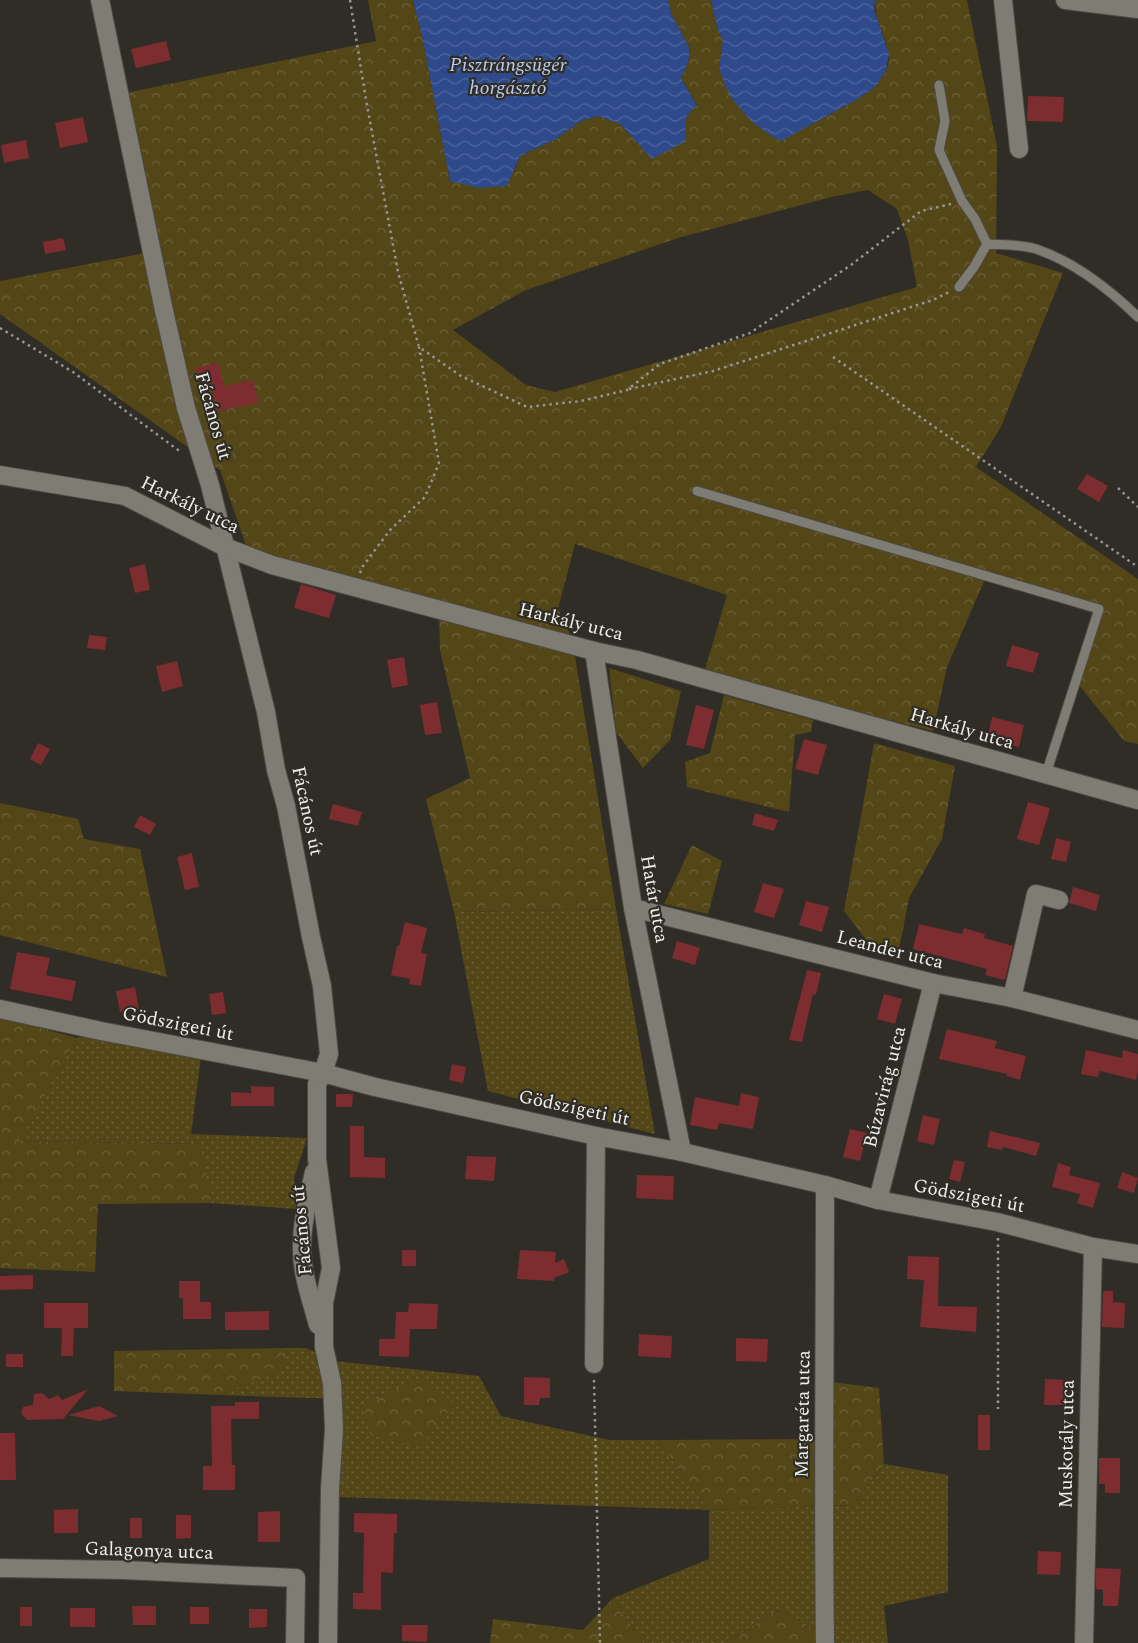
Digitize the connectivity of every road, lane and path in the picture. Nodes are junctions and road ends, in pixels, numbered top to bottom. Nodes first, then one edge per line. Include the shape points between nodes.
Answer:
1 (100, 0) edge
2 (350, 0) edge
3 (1003, 0) edge
4 (1065, 0) edge
5 (1138, 9) edge
6 (939, 85) dead end
7 (1019, 149) dead end
8 (962, 201) junction
9 (987, 244) junction
10 (960, 288) joint
11 (1138, 317) edge
12 (0, 328) edge
13 (419, 347) junction
14 (833, 357) dead end
15 (627, 390) junction
16 (182, 454) dead end
17 (0, 475) edge
18 (1118, 488) dead end
19 (698, 491) dead end
20 (1138, 507) edge
21 (225, 547) junction
22 (1138, 566) edge
23 (354, 587) junction
24 (594, 651) junction
25 (1046, 774) junction
26 (1138, 800) edge
27 (1059, 900) dead end
28 (633, 908) junction
29 (933, 984) junction
30 (1012, 998) junction
31 (0, 1009) edge
32 (1138, 1030) edge
33 (323, 1073) junction
34 (596, 1136) junction
35 (682, 1152) junction
36 (317, 1159) junction
37 (825, 1185) junction
38 (878, 1200) junction
39 (998, 1222) junction
40 (1093, 1247) junction
41 (1138, 1254) edge
42 (324, 1347) junction
43 (594, 1364) joint
44 (998, 1409) dead end
45 (0, 1568) edge
46 (295, 1643) edge
47 (328, 1643) edge
48 (600, 1643) edge
49 (825, 1643) edge
50 (1084, 1643) edge

1 - 21 street, Fácános út via 186,408
2 - 13 path via 398,272
3 - 7 street
4 - 5 street
6 - 8 lane via 945,121 939,150
8 - 9 lane
8 - 15 path via 920,211 851,265 750,333 660,364
9 - 10 lane
9 - 11 lane via 1012,244 1062,260 1087,274
10 - 15 path via 933,300 713,370
12 - 16 path via 73,372
13 - 15 path via 461,376 528,407 581,401
13 - 23 path via 439,463 425,497 390,530 363,566
14 - 22 path
17 - 21 street, Harkály utca via 125,496
18 - 20 path
19 - 25 lane via 1099,609
21 - 23 street, Harkály utca via 272,565
21 - 33 street, Fácános út via 266,712 322,986 329,1054
23 - 24 street, Harkály utca
24 - 25 street, Harkály utca via 637,660
24 - 28 street, Határ utca
25 - 26 street, Harkály utca
27 - 30 street via 1036,894
28 - 29 street, Leander utca
28 - 35 street, Határ utca
29 - 30 street, Leander utca
29 - 38 street, Búzavirág utca
30 - 32 street, Leander utca
31 - 33 street, Gödszigeti út
33 - 34 street, Gödszigeti út
33 - 36 street, Fácános út via 317,1084
34 - 35 street, Gödszigeti út
34 - 43 street
35 - 37 street, Gödszigeti út
36 - 42 street, Fácános út via 330,1268 324,1302
36 - 42 street via 304,1216 302,1246 304,1277
37 - 38 street, Gödszigeti út
37 - 49 street, Margaréta utca
38 - 39 street, Gödszigeti út
39 - 40 street, Gödszigeti út
39 - 44 path
40 - 41 street, Gödszigeti út
40 - 50 street, Muskotály utca
42 - 47 street, Fácános út via 332,1383 334,1429
43 - 48 path
45 - 46 street, Galagonya utca via 296,1578

